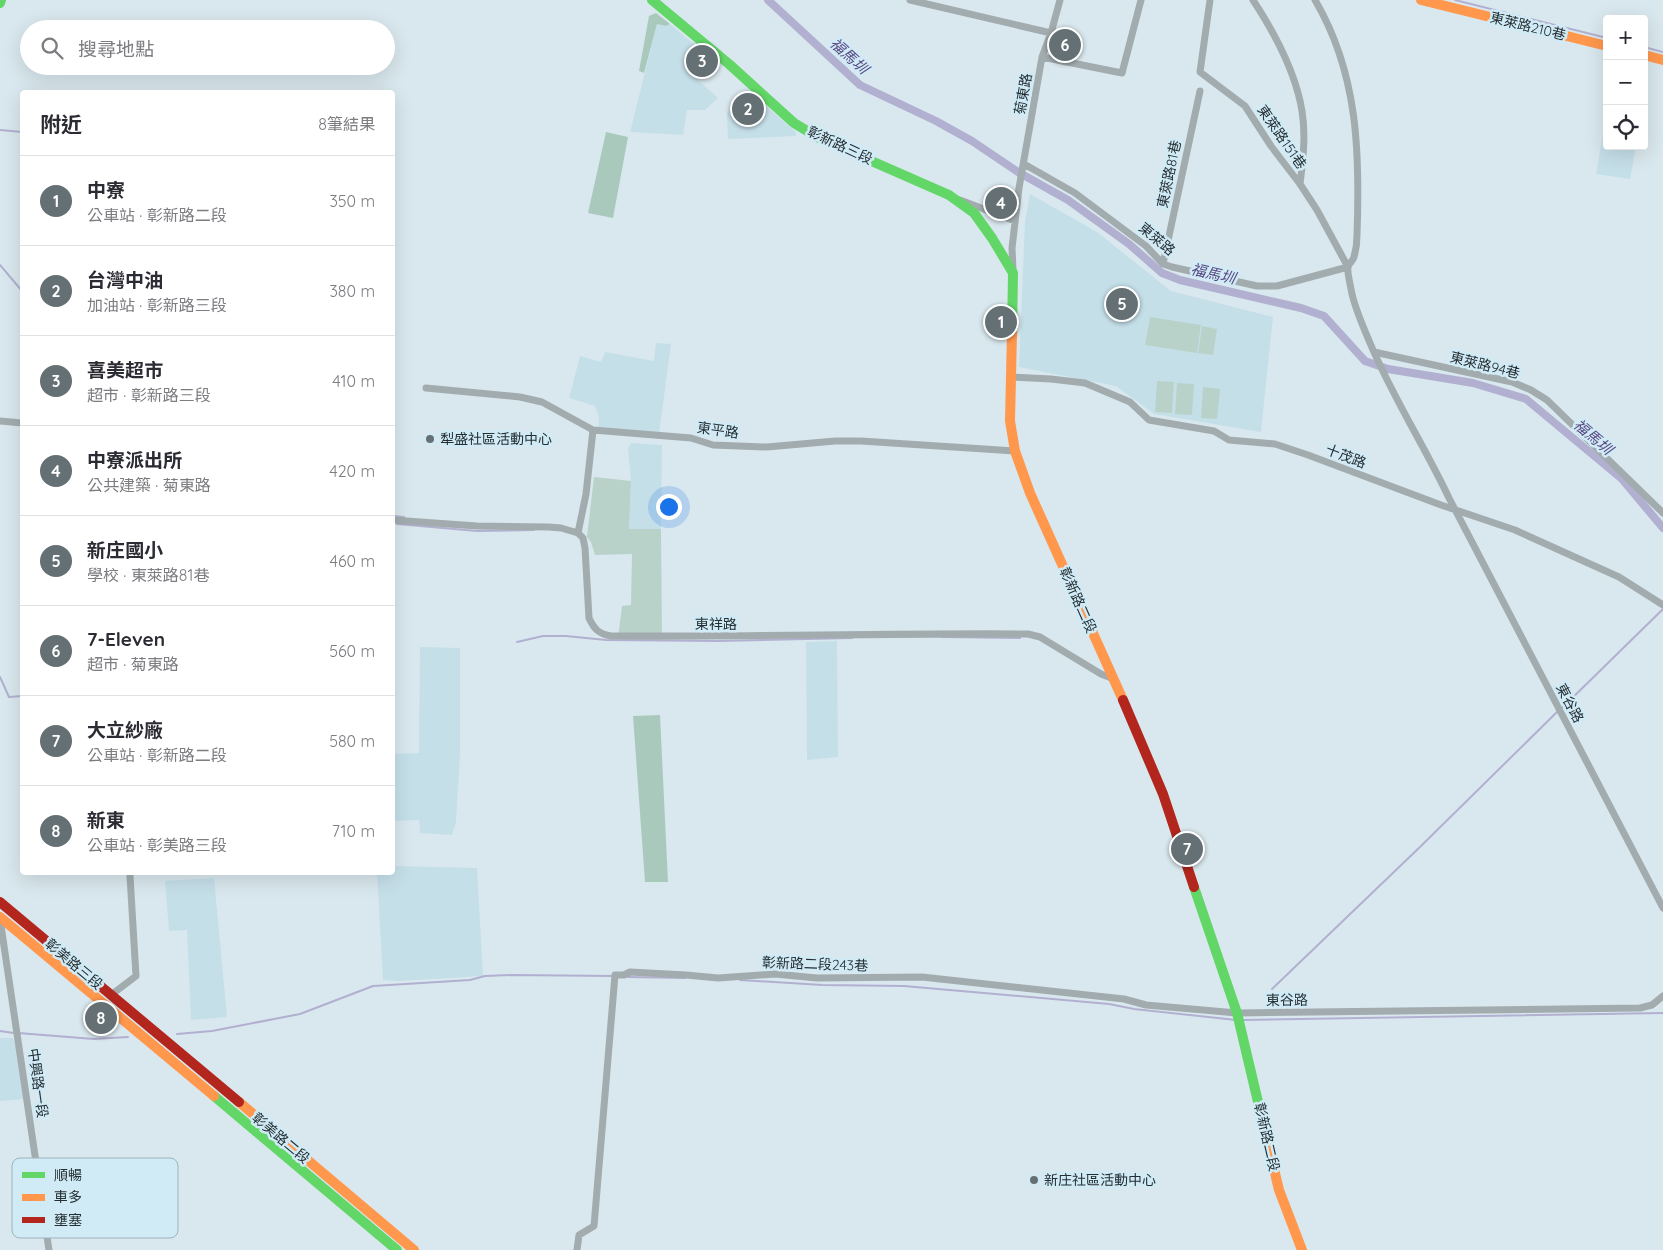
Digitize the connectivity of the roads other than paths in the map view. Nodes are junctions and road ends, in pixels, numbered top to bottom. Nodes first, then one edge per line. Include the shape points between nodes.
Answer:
1 (652, 0) edge
2 (910, 0) edge
3 (1060, 0) edge
4 (1141, 0) edge
5 (1210, 0) edge
6 (1253, 0) edge
7 (1315, 0) edge
8 (1421, 0) edge
9 (1051, 33) junction
10 (1603, 45) edge
11 (1042, 56) junction
12 (1648, 57) edge
13 (1663, 60) edge
14 (1200, 91) dead end
15 (1023, 168) junction
16 (1300, 184) junction
17 (948, 195) junction
18 (1015, 221) junction
19 (1163, 264) junction
20 (1348, 267) junction
21 (1013, 273) junction
22 (1374, 352) junction
23 (1010, 377) junction
24 (426, 388) dead end
25 (0, 420) edge
26 (20, 423) edge
27 (593, 430) junction
28 (1015, 451) junction
29 (1455, 509) junction
30 (1663, 513) edge
31 (395, 520) edge
32 (578, 533) junction
33 (1663, 606) edge
34 (1114, 679) junction
35 (130, 876) dead end
36 (0, 902) edge
37 (1663, 908) edge
38 (0, 918) edge
39 (111, 995) junction
40 (1663, 996) edge
41 (1238, 1017) junction
42 (148, 1026) joint
43 (139, 1033) joint
44 (35, 1158) edge
45 (314, 1172) junction
46 (397, 1250) edge
47 (414, 1250) edge
48 (577, 1250) edge
49 (1302, 1250) edge

1 - 17 street, 彰新路三段 via 794,123 819,138
2 - 9 street
3 - 9 street
4 - 11 street, 菊東路 via 1122,73
5 - 16 street, 東萊路151巷 via 1200,72 1245,106 1270,146
6 - 16 street via 1264,16 1296,88 1302,113 1304,154
7 - 20 street via 1344,63 1353,103 1357,147 1357,237 1354,258
8 - 10 street, 東萊路210巷
9 - 11 street
11 - 15 street, 菊東路
12 - 13 street
14 - 19 street, 東萊路81巷
15 - 18 street, 菊東路
15 - 19 street, 東萊路 via 1075,193 1146,246
16 - 20 street, 東萊路151巷
17 - 18 street
17 - 21 street via 974,213
18 - 21 street
19 - 20 street, 東萊路 via 1257,286 1277,286
20 - 22 street via 1351,291
21 - 23 street, 彰新路二段
22 - 29 street
22 - 30 street, 東萊路94巷 via 1512,382 1531,390 1547,400
23 - 28 street, 彰新路二段 via 1010,421
23 - 29 street, 十茂路 via 1085,383 1130,402 1149,420 1214,431 1229,440 1275,444
24 - 27 street, 東平路 via 518,396 542,402
25 - 26 street
27 - 28 street, 東平路 via 690,438 721,445 767,447 861,441
27 - 32 street
28 - 34 street, 彰新路二段 via 1030,493
29 - 33 street, 十茂路 via 1515,530 1619,577
29 - 37 street, 東谷路
31 - 32 street via 549,527
32 - 34 street, 東祥路 via 585,548 589,618 600,634 704,637 1028,634 1040,637
34 - 41 street, 彰新路二段 via 1163,794
35 - 39 street via 136,976
36 - 39 street, 彰美路三段
38 - 43 street, 彰美路三段
38 - 44 street, 中興路一段
39 - 42 street, 彰美路三段
40 - 41 street, 東谷路 via 1652,1005 1640,1008
41 - 48 street, 彰新路二段243巷 via 1124,999 922,977 817,978 775,974 718,978 630,972 616,975 594,1226 579,1235
41 - 49 street, 彰新路二段 via 1279,1190
42 - 45 street, 彰美路二段
43 - 45 street, 彰美路二段
45 - 46 street, 彰美路二段
45 - 47 street, 彰美路二段

